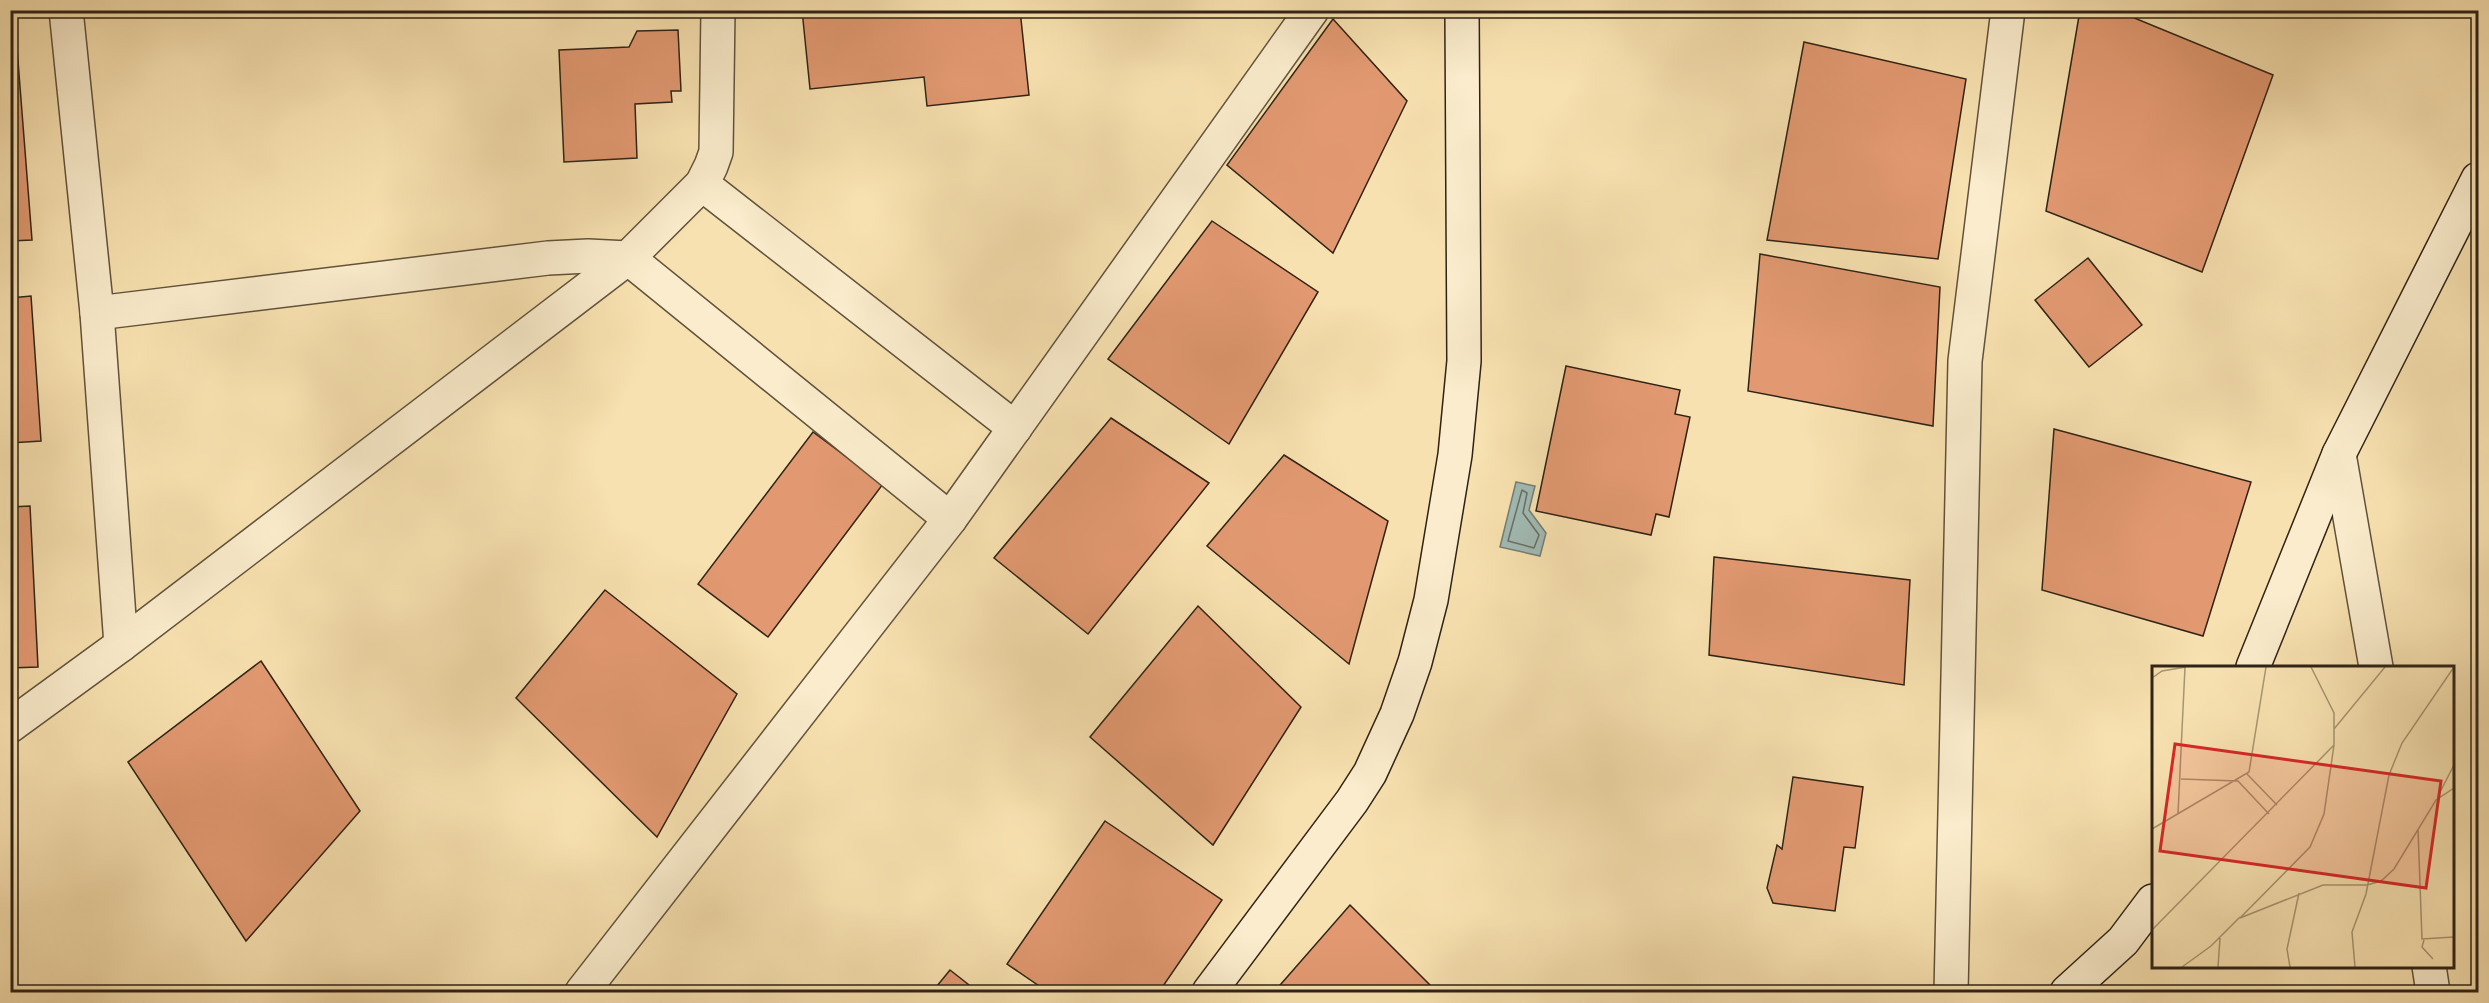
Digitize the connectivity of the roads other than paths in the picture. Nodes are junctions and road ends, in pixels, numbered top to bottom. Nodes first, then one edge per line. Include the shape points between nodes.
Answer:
1 (66, 10) edge
2 (718, 10) edge
3 (1312, 10) edge
4 (1462, 10) edge
5 (2008, 10) edge
6 (2478, 178) edge
7 (702, 184) junction
8 (628, 258) junction
9 (97, 314) junction
10 (1015, 428) junction
11 (2339, 454) junction
12 (950, 519) junction
13 (121, 645) junction
14 (2253, 666) edge
15 (2376, 666) edge
16 (10, 726) edge
17 (2152, 902) edge
18 (2429, 967) edge
19 (582, 993) edge
20 (1209, 993) edge
21 (1951, 993) edge
22 (2067, 993) edge
23 (2433, 993) edge

1 - 9 street
2 - 7 street via 716,152
3 - 10 street
4 - 20 street via 1464,361 1431,600 1415,662 1370,773
5 - 21 street via 1965,361
6 - 11 street
7 - 8 street
7 - 10 street
8 - 9 street via 548,258
8 - 12 street
8 - 13 street
9 - 13 street
10 - 12 street
11 - 14 street
11 - 15 street
12 - 19 street
13 - 16 street
17 - 22 street via 2123,940
18 - 23 street

